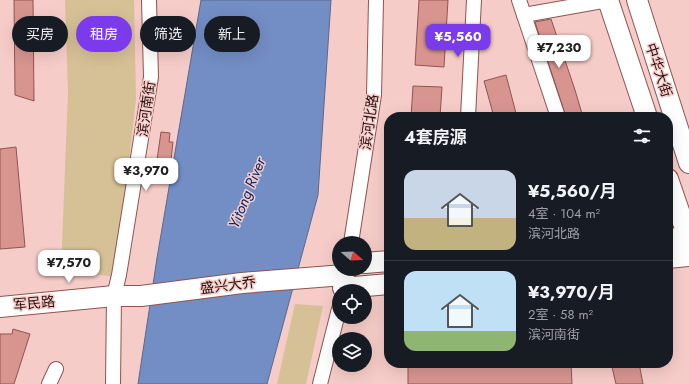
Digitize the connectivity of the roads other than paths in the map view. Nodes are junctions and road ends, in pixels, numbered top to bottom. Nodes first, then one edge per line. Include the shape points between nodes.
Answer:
1 (149, 0) edge
2 (376, 0) edge
3 (474, 0) edge
4 (519, 0) edge
5 (608, 0) edge
6 (637, 0) edge
7 (524, 15) junction
8 (468, 112) edge
9 (556, 112) edge
10 (645, 112) edge
11 (673, 112) edge
12 (673, 113) edge
13 (689, 163) edge
14 (673, 194) edge
15 (352, 236) edge
16 (673, 240) edge
17 (689, 243) edge
18 (673, 254) edge
19 (384, 261) edge
20 (372, 262) edge
21 (344, 281) edge
22 (384, 284) edge
23 (114, 296) junction
24 (141, 296) joint
25 (0, 306) edge
26 (335, 324) edge
27 (56, 369) dead end
28 (49, 384) edge
29 (113, 384) edge
30 (320, 384) edge

1 - 23 street, 滨河南街 via 151,77 121,268
2 - 15 street, 滨河北路 via 374,95
3 - 8 street
4 - 7 street
5 - 7 street
5 - 10 street, 中华大街
6 - 11 street, 中华大街
7 - 9 street
12 - 13 street, 中华大街
14 - 17 street
16 - 17 street
17 - 18 street
19 - 20 street
21 - 22 street, 盛兴大乔
21 - 24 street, 盛兴大乔 via 316,276
23 - 24 street, 军民路
23 - 25 street, 军民路
23 - 29 street, 滨河南街
26 - 30 street
27 - 28 street

